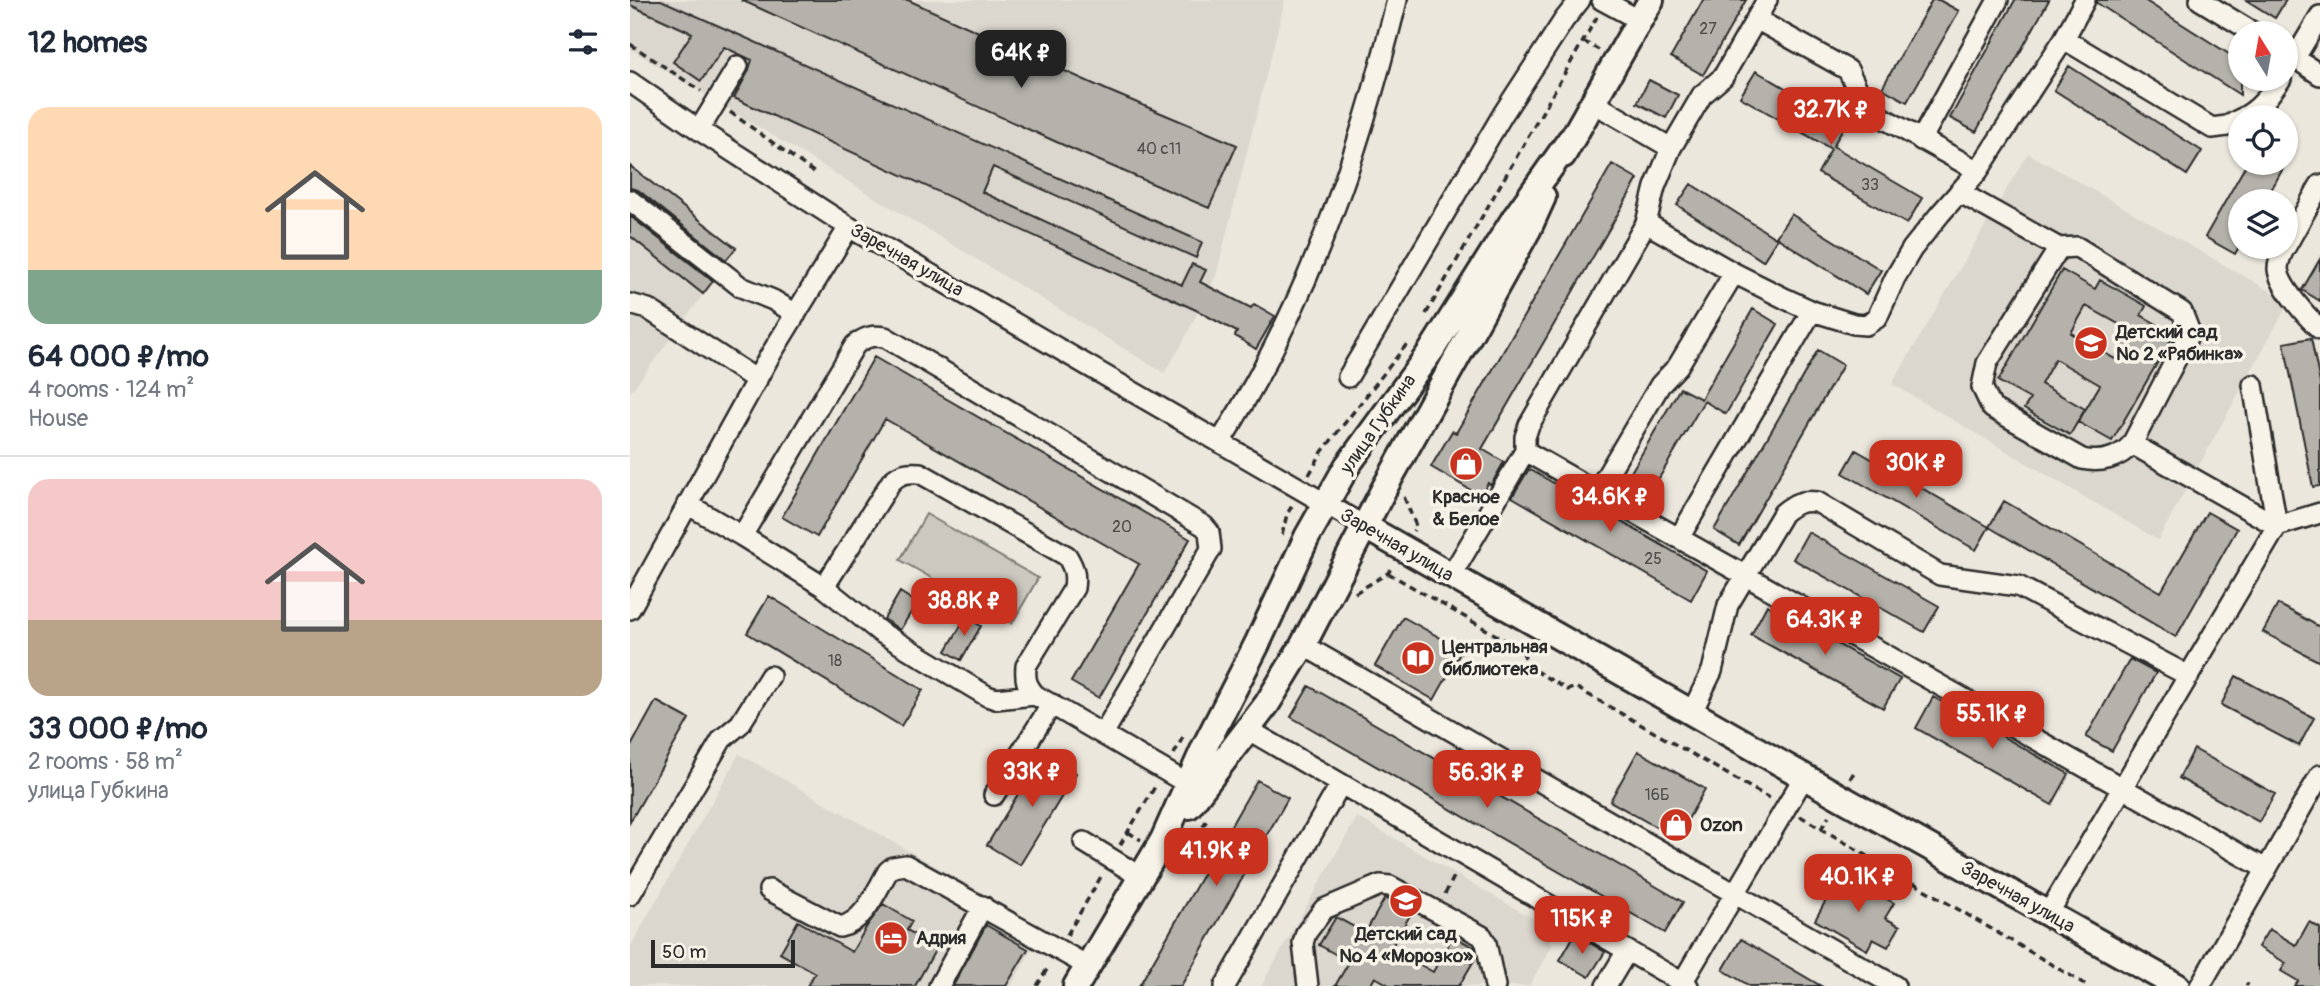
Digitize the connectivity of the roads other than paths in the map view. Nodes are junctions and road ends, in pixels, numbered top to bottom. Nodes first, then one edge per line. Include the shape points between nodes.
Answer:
1 (1397, 0) edge
2 (1580, 0) edge
3 (1602, 0) edge
4 (1767, 0) edge
5 (1998, 0) edge
6 (2085, 0) edge
7 (2200, 0) edge
8 (1645, 10) edge
9 (2320, 16) edge
10 (1756, 19) junction
11 (2234, 21) edge
12 (2064, 39) junction
13 (2298, 48) edge
14 (2298, 65) edge
15 (738, 66) dead end
16 (2320, 75) edge
17 (630, 82) edge
18 (2273, 91) edge
19 (1592, 102) junction
20 (2261, 105) edge
21 (2228, 125) edge
22 (699, 130) junction
23 (1570, 140) junction
24 (1921, 140) junction
25 (1671, 148) junction
26 (1978, 171) junction
27 (2320, 185) edge
28 (1959, 192) junction
29 (630, 200) edge
30 (1646, 223) junction
31 (2298, 223) edge
32 (849, 227) junction
33 (2059, 248) junction
34 (2281, 259) edge
35 (1734, 273) junction
36 (630, 304) edge
37 (1812, 311) junction
38 (796, 314) junction
39 (2320, 329) edge
40 (1348, 377) dead end
41 (757, 380) junction
42 (2253, 385) dead end
43 (1220, 442) junction
44 (2132, 444) junction
45 (1525, 451) junction
46 (1597, 492) junction
47 (1326, 503) junction
48 (687, 504) junction
49 (2320, 513) edge
50 (1364, 526) junction
51 (2277, 526) junction
52 (742, 536) junction
53 (1679, 538) junction
54 (1451, 576) junction
55 (1745, 576) junction
56 (824, 587) junction
57 (630, 609) edge
58 (1303, 645) junction
59 (771, 676) dead end
60 (2189, 676) junction
61 (1043, 699) junction
62 (1692, 712) junction
63 (1247, 729) junction
64 (1103, 734) junction
65 (2320, 775) edge
66 (1804, 777) junction
67 (1188, 784) junction
68 (1340, 785) junction
69 (2122, 788) junction
70 (994, 795) dead end
71 (1163, 839) junction
72 (1084, 842) dead end
73 (2266, 869) junction
74 (1141, 877) junction
75 (769, 890) dead end
76 (1736, 894) junction
77 (630, 895) edge
78 (983, 906) junction
79 (2048, 914) junction
80 (1627, 951) junction
81 (1082, 976) edge
82 (1685, 984) edge
83 (939, 986) edge
84 (1226, 986) edge
85 (1308, 986) edge
86 (1495, 986) edge
87 (1606, 986) edge
88 (1895, 986) edge
89 (2177, 986) edge
90 (2200, 986) edge

1 - 43 street via 1335,211 1279,338
2 - 40 street via 1503,114
3 - 8 street
4 - 10 street
5 - 24 street
6 - 12 street
7 - 11 street
8 - 19 main road, улица Губкина
9 - 13 street
10 - 24 street via 1848,70 1867,108
10 - 25 street via 1723,77 1702,96
12 - 21 street via 2212,128
12 - 26 street
14 - 16 street
15 - 22 street
17 - 22 street, Заречная улица
18 - 20 street
19 - 23 main road, улица Губкина
19 - 25 street
22 - 32 street, Заречная улица
23 - 47 main road, улица Губкина via 1431,351 1358,449
23 - 50 main road, улица Губкина via 1528,230
24 - 26 street
25 - 30 street
26 - 28 street
27 - 31 street
28 - 33 street
28 - 37 street via 1912,249 1877,318 1866,325 1854,324
29 - 38 street via 741,287
30 - 35 street
30 - 45 street via 1529,425
32 - 38 street
32 - 43 street, Заречная улица
33 - 44 street via 2077,247 2182,312 2188,321 2188,338
33 - 44 street via 1987,363 1982,387 1992,408 2082,458 2118,456
34 - 39 street via 2278,269 2282,279 2303,313
35 - 37 street
35 - 46 street
36 - 41 street via 648,309
37 - 53 street
38 - 41 street
41 - 48 street
42 - 51 street
43 - 47 street, Заречная улица
44 - 51 street
45 - 46 street
45 - 54 street
46 - 53 street
47 - 50 street, Заречная улица
47 - 67 main road, улица Губкина
48 - 52 street
48 - 57 street
49 - 51 street
50 - 54 main road, Заречная улица
50 - 58 main road, улица Губкина
51 - 60 street
52 - 56 street
52 - 64 street via 855,345 865,337 885,337 1209,532 1210,549
53 - 55 street
54 - 62 main road, Заречная улица
55 - 60 street via 1783,513 1803,500 1817,502 1940,575 2018,586
55 - 62 street via 1728,605 1712,671
55 - 69 street
56 - 61 street via 880,632 987,696
56 - 61 street via 891,482 898,475 920,473 1067,556 1073,566 1074,587 1026,666 1028,686
58 - 63 main road, улица Губкина
58 - 76 street
59 - 77 street via 740,724 722,740
60 - 69 street
61 - 64 street
61 - 70 street
62 - 66 main road, Заречная улица
63 - 68 street
63 - 71 main road, улица Губкина
64 - 67 street
65 - 73 street
66 - 76 street
66 - 79 main road, Заречная улица
67 - 71 main road, улица Губкина
68 - 80 street
68 - 84 street
69 - 73 street
69 - 79 street
71 - 74 main road, улица Губкина
72 - 74 street
73 - 90 street
74 - 81 main road, улица Губкина
75 - 78 street via 840,927 860,917 888,871 906,865
76 - 82 street
76 - 88 street
78 - 81 street
78 - 83 street
79 - 89 main road, Заречная улица
80 - 82 street
80 - 87 street
85 - 86 street via 1306,933 1324,909 1380,885 1390,886 1482,936

